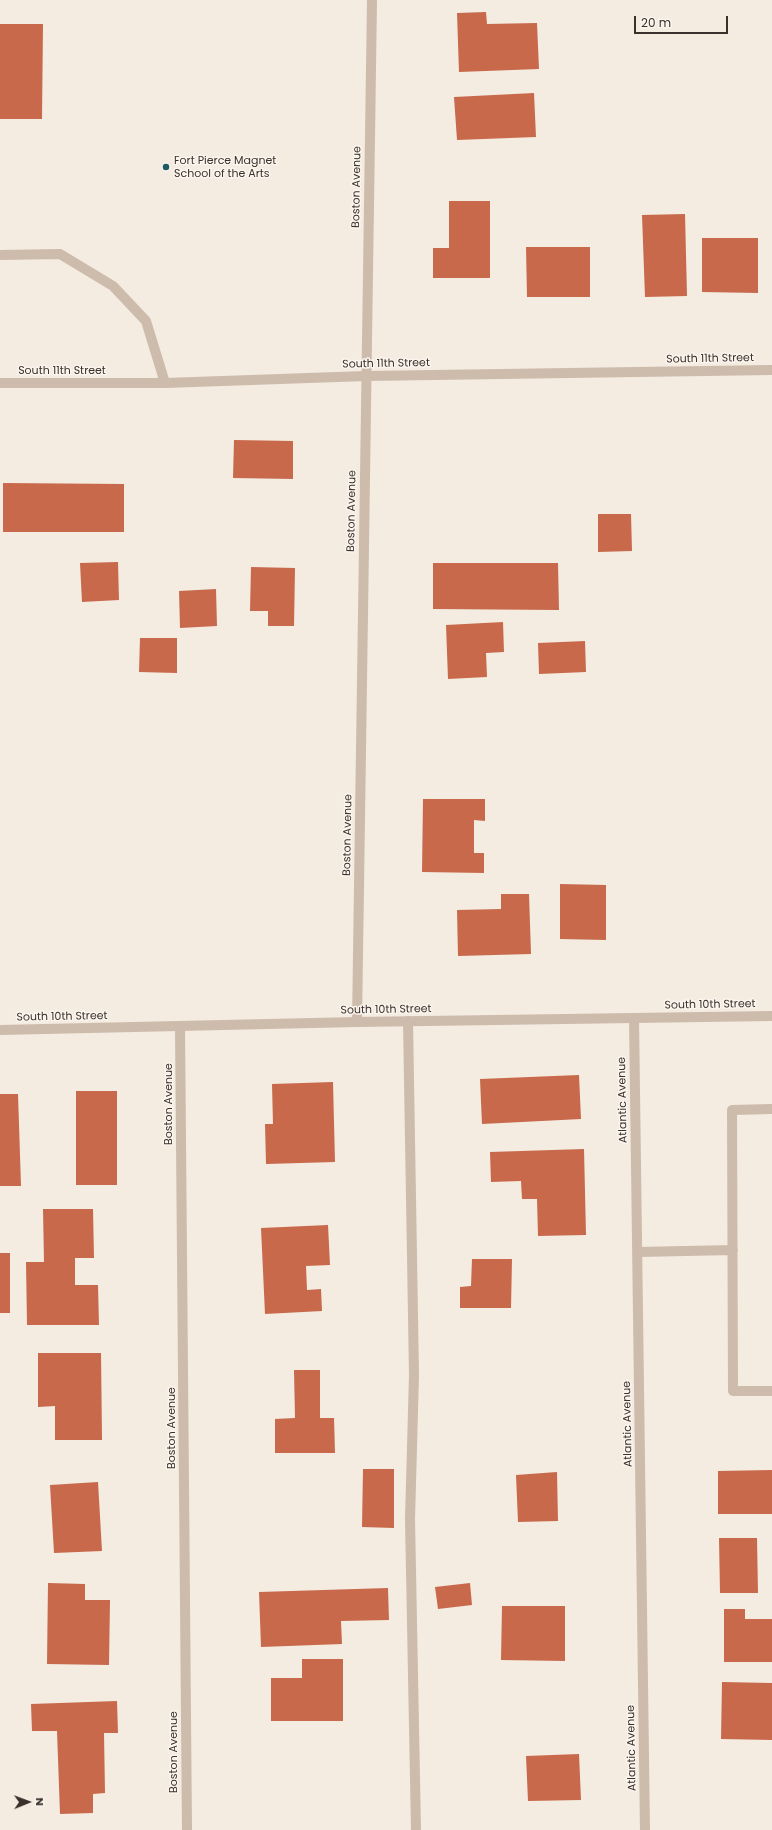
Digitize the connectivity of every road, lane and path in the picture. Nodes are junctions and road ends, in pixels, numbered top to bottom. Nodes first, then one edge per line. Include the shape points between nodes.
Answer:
1 (372, 0) edge
2 (0, 255) edge
3 (772, 370) edge
4 (366, 376) junction
5 (0, 383) edge
6 (165, 383) junction
7 (772, 1016) edge
8 (634, 1018) junction
9 (408, 1021) junction
10 (357, 1022) junction
11 (180, 1026) junction
12 (0, 1030) edge
13 (772, 1109) edge
14 (733, 1250) junction
15 (638, 1252) junction
16 (772, 1391) edge
17 (187, 1830) edge
18 (416, 1830) edge
19 (645, 1830) edge

1 - 4 street, Boston Avenue
2 - 6 street via 60,254 113,286 146,321
3 - 4 street, South 11th Street
4 - 6 street, South 11th Street
4 - 10 street, Boston Avenue
5 - 6 street, South 11th Street
7 - 8 street, South 10th Street
8 - 9 street, South 10th Street
8 - 15 street, Atlantic Avenue
9 - 10 street, South 10th Street
9 - 18 street via 414,1375 410,1519
10 - 11 street, South 10th Street
11 - 12 street, South 10th Street
11 - 17 street, Boston Avenue
13 - 14 street via 732,1110
14 - 15 street
14 - 16 street via 733,1391
15 - 19 street, Atlantic Avenue

